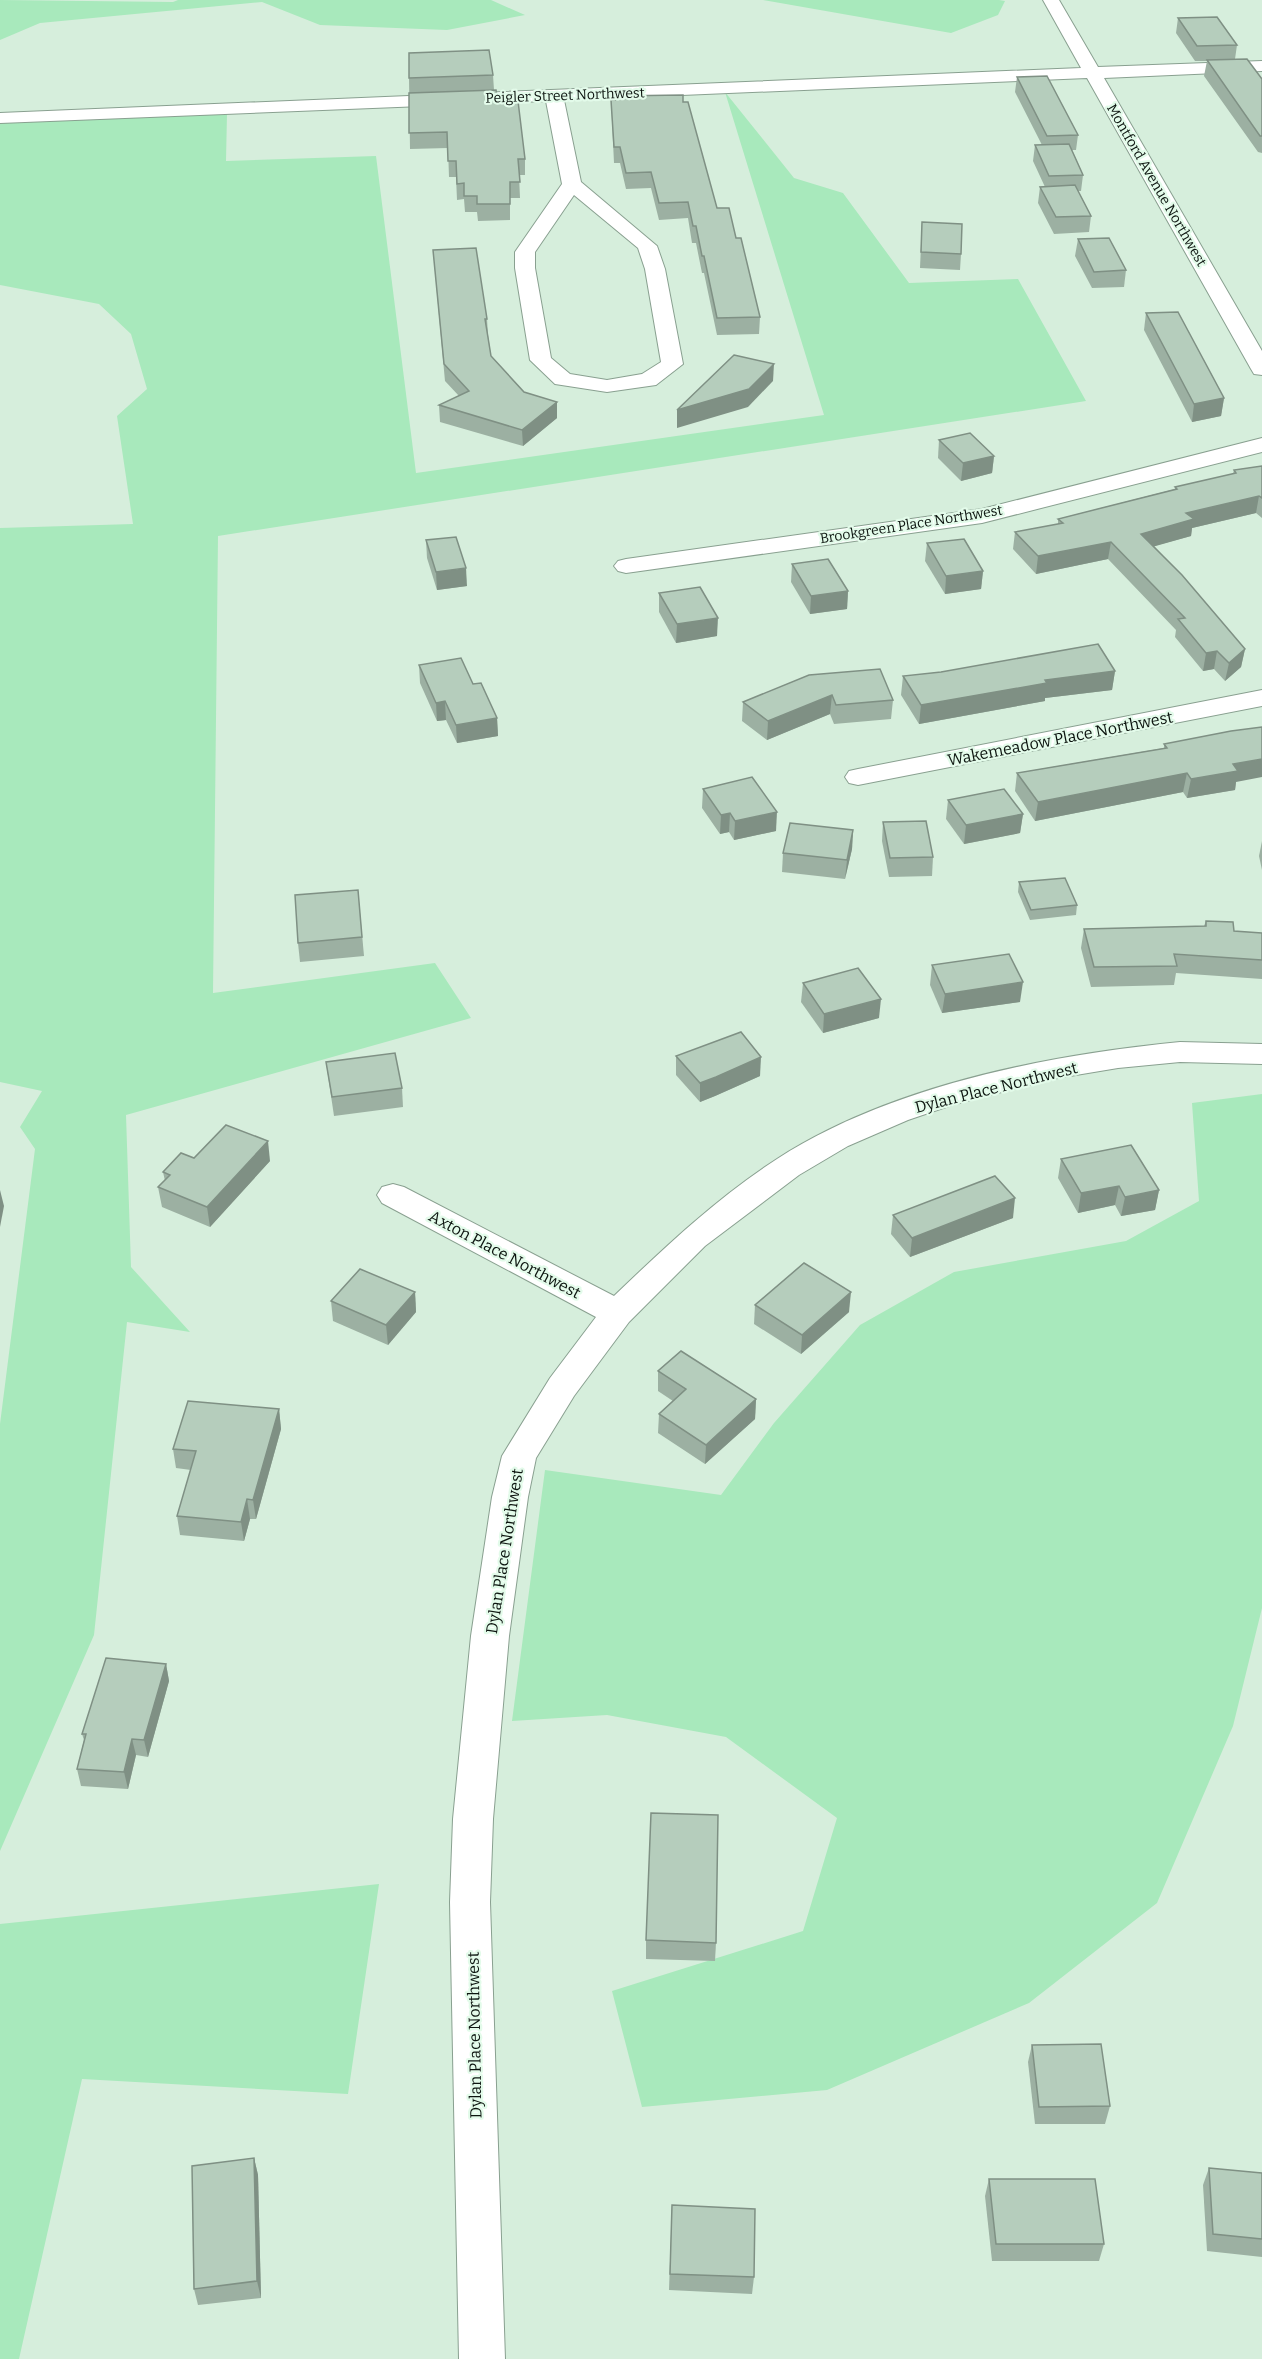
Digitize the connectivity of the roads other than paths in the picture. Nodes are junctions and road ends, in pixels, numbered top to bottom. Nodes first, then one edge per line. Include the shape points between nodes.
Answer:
1 (1051, 0) edge
2 (1262, 66) edge
3 (1094, 74) junction
4 (554, 95) junction
5 (0, 118) edge
6 (572, 184) junction
7 (1262, 369) edge
8 (1262, 445) edge
9 (626, 566) dead end
10 (1262, 698) edge
11 (858, 777) dead end
12 (1262, 1054) edge
13 (393, 1195) dead end
14 (617, 1313) junction
15 (482, 2359) edge

1 - 3 street, Montford Avenue Northwest
2 - 3 street, Peigler Street Northwest
3 - 4 street, Peigler Street Northwest
3 - 7 street, Montford Avenue Northwest
4 - 5 street, Peigler Street Northwest
4 - 6 street
6 - 6 street via 525,252 541,360 563,379 607,386 648,380 672,364 655,269 647,246
8 - 9 street, Brookgreen Place Northwest via 982,516
10 - 11 street, Wakemeadow Place Northwest
12 - 14 street, Dylan Place Northwest via 1180,1052 1118,1058 1041,1072 897,1113 837,1139 788,1167 694,1238
13 - 14 street, Axton Place Northwest
14 - 15 street, Dylan Place Northwest via 562,1387 519,1456 490,1636 473,1819 470,1902

